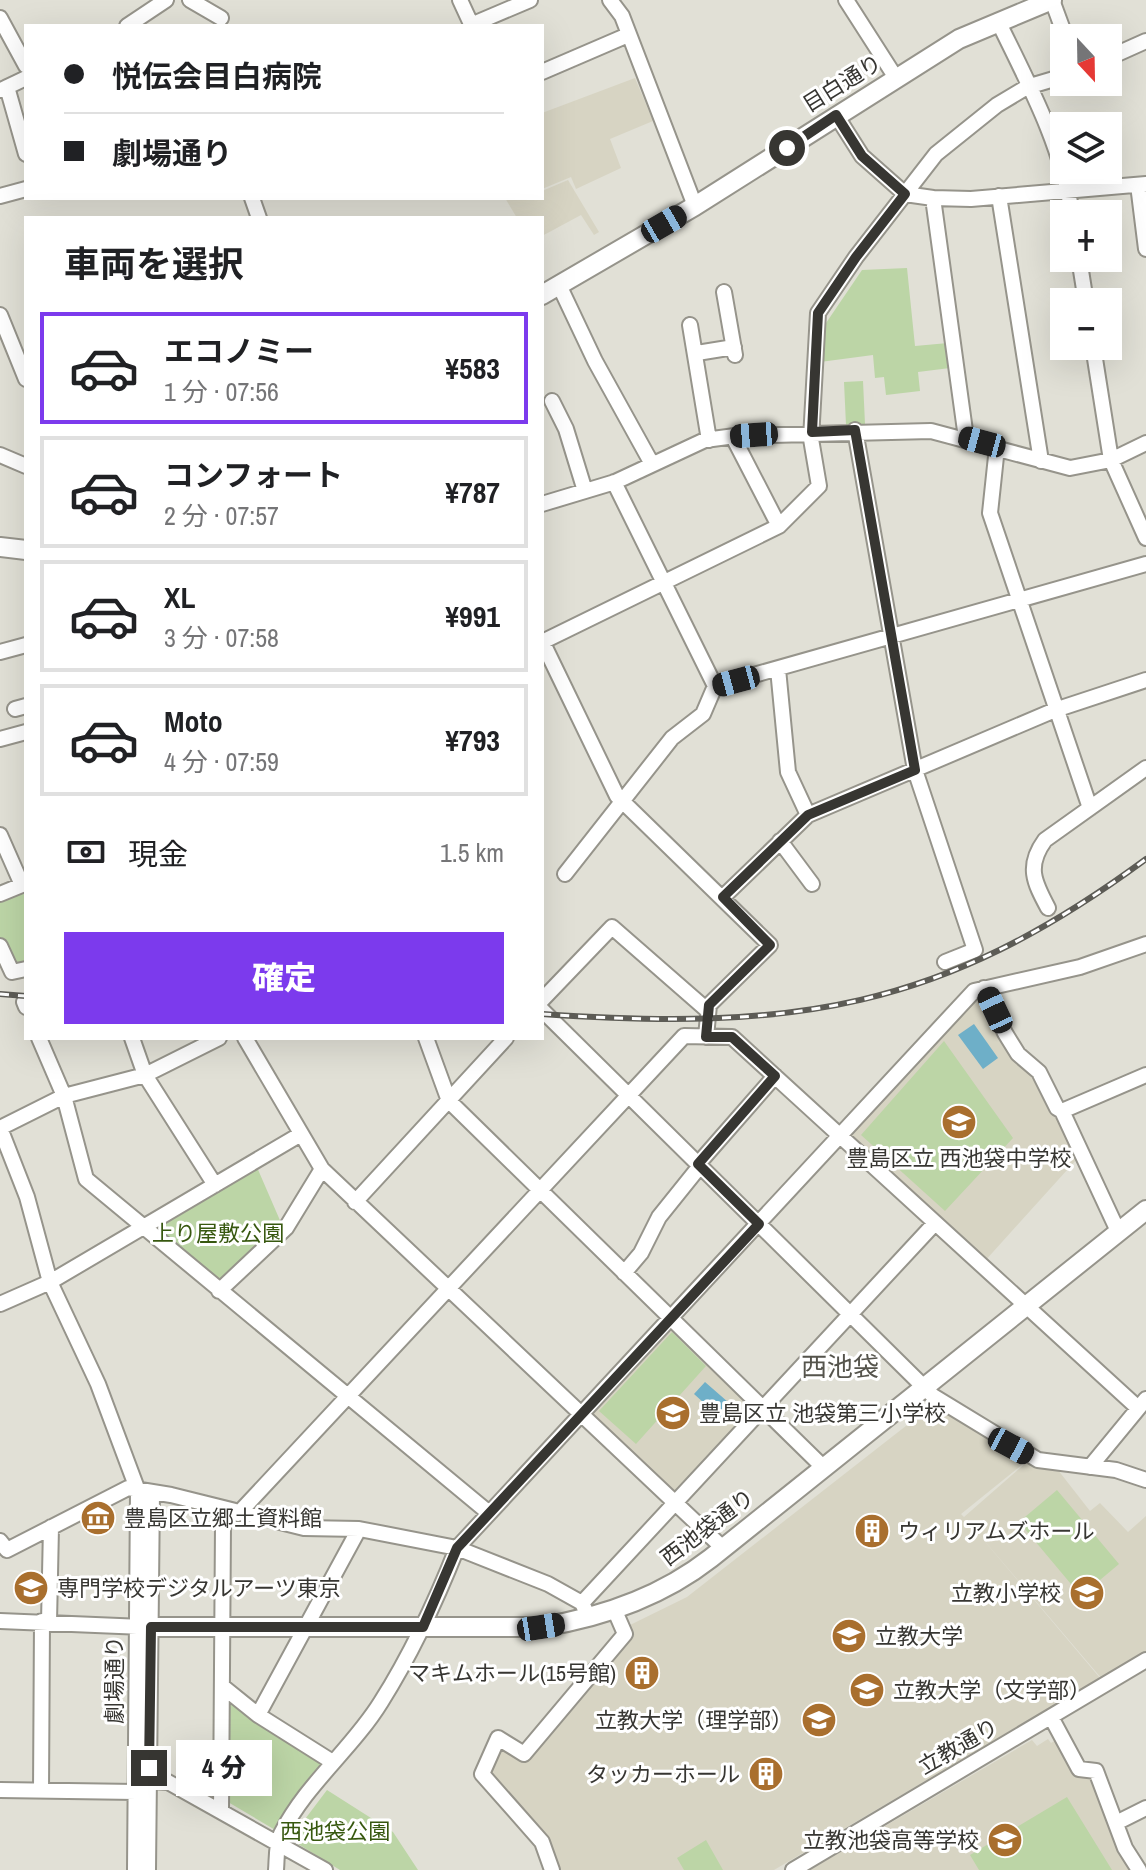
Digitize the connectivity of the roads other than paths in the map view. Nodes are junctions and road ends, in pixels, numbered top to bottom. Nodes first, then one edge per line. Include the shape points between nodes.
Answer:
1 (166, 0) edge
2 (190, 0) edge
3 (460, 0) edge
4 (530, 0) edge
5 (610, 0) edge
6 (846, 0) edge
7 (1052, 0) edge
8 (0, 18) edge
9 (221, 18) dead end
10 (998, 21) junction
11 (130, 24) edge
12 (472, 24) edge
13 (474, 24) edge
14 (1061, 24) edge
15 (628, 35) junction
16 (1146, 42) edge
17 (1122, 52) edge
18 (24, 62) edge
19 (544, 71) edge
20 (896, 78) junction
21 (24, 79) edge
22 (1050, 80) edge
23 (1032, 85) junction
24 (4, 88) edge
25 (836, 115) junction
26 (24, 148) edge
27 (1142, 184) edge
28 (24, 190) edge
29 (1068, 190) junction
30 (905, 194) junction
31 (0, 196) edge
32 (999, 196) junction
33 (933, 198) junction
34 (1070, 200) edge
35 (695, 206) junction
36 (1146, 249) edge
37 (559, 285) junction
38 (724, 292) dead end
39 (544, 294) edge
40 (0, 315) edge
41 (690, 325) dead end
42 (697, 353) junction
43 (1095, 360) edge
44 (24, 374) edge
45 (552, 401) dead end
46 (855, 430) junction
47 (812, 432) junction
48 (733, 437) junction
49 (966, 438) junction
50 (709, 440) junction
51 (1146, 443) edge
52 (997, 447) junction
53 (0, 455) edge
54 (1111, 460) junction
55 (1041, 461) junction
56 (652, 464) junction
57 (24, 465) edge
58 (614, 482) junction
59 (585, 491) junction
60 (544, 503) edge
61 (779, 526) junction
62 (1146, 538) edge
63 (0, 547) edge
64 (24, 550) edge
65 (1146, 564) edge
66 (663, 583) junction
67 (1020, 601) junction
68 (891, 637) junction
69 (544, 641) edge
70 (24, 646) edge
71 (544, 646) edge
72 (0, 652) edge
73 (778, 669) junction
74 (1146, 680) edge
75 (715, 686) junction
76 (1055, 710) junction
77 (24, 733) edge
78 (0, 739) edge
79 (1146, 768) edge
80 (915, 770) junction
81 (621, 801) junction
82 (1090, 808) junction
83 (808, 815) junction
84 (0, 835) edge
85 (780, 841) junction
86 (565, 874) dead end
87 (812, 884) dead end
88 (0, 894) edge
89 (723, 897) junction
90 (1048, 908) dead end
91 (1146, 944) edge
92 (0, 946) edge
93 (945, 962) dead end
94 (24, 969) edge
95 (984, 988) junction
96 (544, 998) edge
97 (707, 1010) junction
98 (544, 1012) edge
99 (706, 1037) junction
100 (40, 1040) edge
101 (133, 1040) edge
102 (215, 1040) edge
103 (246, 1040) edge
104 (427, 1040) edge
105 (504, 1040) edge
106 (145, 1075) junction
107 (1146, 1075) edge
108 (775, 1076) junction
109 (628, 1095) junction
110 (64, 1096) junction
111 (449, 1101) junction
112 (1062, 1111) junction
113 (301, 1134) junction
114 (840, 1136) junction
115 (699, 1165) junction
116 (322, 1169) junction
117 (215, 1185) junction
118 (539, 1190) junction
119 (355, 1202) junction
120 (1146, 1210) edge
121 (935, 1223) junction
122 (759, 1224) junction
123 (141, 1228) junction
124 (1117, 1229) junction
125 (624, 1273) junction
126 (50, 1282) junction
127 (448, 1289) junction
128 (219, 1291) junction
129 (0, 1304) edge
130 (1025, 1306) junction
131 (850, 1313) junction
132 (672, 1318) junction
133 (923, 1387) junction
134 (347, 1398) junction
135 (1142, 1404) edge
136 (763, 1407) junction
137 (581, 1415) junction
138 (823, 1467) junction
139 (1090, 1467) junction
140 (1146, 1480) edge
141 (145, 1491) junction
142 (675, 1503) junction
143 (232, 1512) junction
144 (489, 1513) junction
145 (51, 1527) junction
146 (359, 1529) junction
147 (0, 1541) edge
148 (457, 1548) junction
149 (724, 1549) junction
150 (586, 1610) junction
151 (615, 1611) junction
152 (0, 1621) edge
153 (45, 1622) junction
154 (223, 1626) junction
155 (307, 1626) junction
156 (144, 1627) junction
157 (423, 1627) junction
158 (1146, 1660) edge
159 (222, 1686) junction
160 (258, 1715) junction
161 (1051, 1717) junction
162 (331, 1761) junction
163 (149, 1781) junction
164 (0, 1790) edge
165 (41, 1791) junction
166 (136, 1792) junction
167 (1146, 1808) edge
168 (221, 1811) junction
169 (1116, 1823) junction
170 (279, 1843) junction
171 (135, 1870) edge
172 (148, 1870) edge
173 (276, 1870) edge
174 (325, 1870) edge
175 (552, 1870) edge
176 (793, 1870) edge
177 (1139, 1870) edge

1 - 11 street
2 - 9 street
3 - 12 street
4 - 13 street
5 - 15 street
6 - 20 street
7 - 10 main road, 目白通り
7 - 14 street
8 - 18 street
10 - 20 main road, 目白通り
10 - 23 street
15 - 19 street
15 - 35 street
16 - 17 street
20 - 25 main road, 目白通り
21 - 24 street
22 - 23 street
23 - 29 street
23 - 30 street via 965,128
24 - 26 street
25 - 30 street via 862,156
25 - 35 main road, 目白通り
27 - 29 street
27 - 36 street
28 - 31 street
29 - 32 street
29 - 34 street
30 - 33 street
30 - 47 street via 818,313
32 - 33 street
32 - 55 street
33 - 49 street
35 - 37 main road, 目白通り
37 - 39 main road, 目白通り
37 - 56 street
38 - 42 street via 734,351
40 - 44 street
41 - 42 street
42 - 50 street via 693,362
43 - 54 street
45 - 59 street
46 - 47 street
46 - 49 street via 908,429
46 - 68 street
47 - 48 street
47 - 61 street via 819,486
48 - 50 street
48 - 61 street
49 - 52 street
50 - 56 street
51 - 54 street
52 - 55 street
52 - 67 street via 990,513
53 - 57 street
54 - 55 street via 1070,468
54 - 62 street
56 - 58 street
58 - 59 street
58 - 66 street
59 - 60 street
61 - 66 street
63 - 64 main road
65 - 67 street
66 - 69 street
66 - 75 street
67 - 68 street
67 - 76 street
68 - 73 street
68 - 80 street
70 - 72 street
71 - 81 street
73 - 75 street
73 - 83 street via 788,772
74 - 76 street
75 - 81 street via 703,714 672,738
76 - 80 street
76 - 82 street
77 - 78 street
79 - 82 street
80 - 83 street
80 - 93 street via 975,950
81 - 86 street
81 - 89 street
82 - 90 street via 1045,840 1033,856
83 - 85 street
84 - 88 street via 22,885
85 - 87 street
85 - 89 street
89 - 97 street via 770,945
91 - 95 street via 1080,967
92 - 94 street via 12,972
95 - 112 street via 1018,1054 1039,1072
95 - 114 street via 974,991
96 - 97 street via 612,927
97 - 99 street
98 - 109 street
99 - 108 street via 732,1037
99 - 109 street via 684,1036
100 - 110 street
101 - 106 street
102 - 106 street
103 - 113 street
104 - 111 street
105 - 111 street
106 - 110 street
106 - 117 street
107 - 112 street
108 - 114 street
108 - 115 street
109 - 115 street
109 - 118 street
110 - 123 street via 86,1179
110 - 126 street via 0,1128 27,1197
111 - 118 street
111 - 119 street
112 - 124 street
113 - 116 street
113 - 117 street
114 - 121 street
114 - 122 street
115 - 122 street
115 - 125 street
116 - 119 street
116 - 128 street via 286,1228
117 - 123 street
118 - 125 street
118 - 127 street
119 - 127 street
120 - 124 main road, 西池袋通り
121 - 130 street
121 - 131 street
122 - 131 street
122 - 132 street
123 - 126 street
123 - 128 street
124 - 130 main road, 西池袋通り
125 - 132 street
126 - 129 street
126 - 141 street
127 - 134 street
127 - 137 street
128 - 134 street
130 - 133 main road, 西池袋通り
130 - 135 street
131 - 133 street
131 - 136 street
132 - 136 street
132 - 137 street
133 - 138 main road, 西池袋通り
133 - 139 street via 1038,1460
134 - 143 street
134 - 144 street
135 - 139 street
136 - 138 street
136 - 142 street
137 - 142 street
137 - 144 street
138 - 149 main road, 西池袋通り
139 - 140 street
141 - 143 street
141 - 145 street via 122,1489
141 - 156 street, 劇場通り
142 - 149 street
142 - 150 street
143 - 146 street via 304,1528
143 - 154 street
144 - 148 street
145 - 147 street via 7,1550
145 - 153 street
146 - 148 street
146 - 155 street
148 - 150 street via 548,1584
148 - 157 street
149 - 151 main road, 西池袋通り via 673,1584
150 - 151 main road, 西池袋通り
150 - 157 main road, 西池袋通り via 541,1627
151 - 175 street via 625,1634 524,1754 498,1738 482,1774 542,1842
152 - 153 street
153 - 156 street
153 - 165 street
154 - 155 main road, 西池袋通り
154 - 156 main road, 西池袋通り
154 - 159 street
155 - 157 main road, 西池袋通り
155 - 160 street
156 - 163 street, 劇場通り
156 - 166 street, 劇場通り
157 - 162 street via 375,1712
158 - 161 street, 立教通り
159 - 160 street
159 - 168 street
160 - 162 street
161 - 169 street via 1079,1769 1096,1771
161 - 176 street, 立教通り
162 - 170 street
163 - 166 street
163 - 168 street via 168,1782
163 - 172 street, 劇場通り
164 - 165 street
165 - 166 street
166 - 171 street, 劇場通り
167 - 169 street
168 - 170 street
169 - 177 street
170 - 173 street
170 - 174 street

